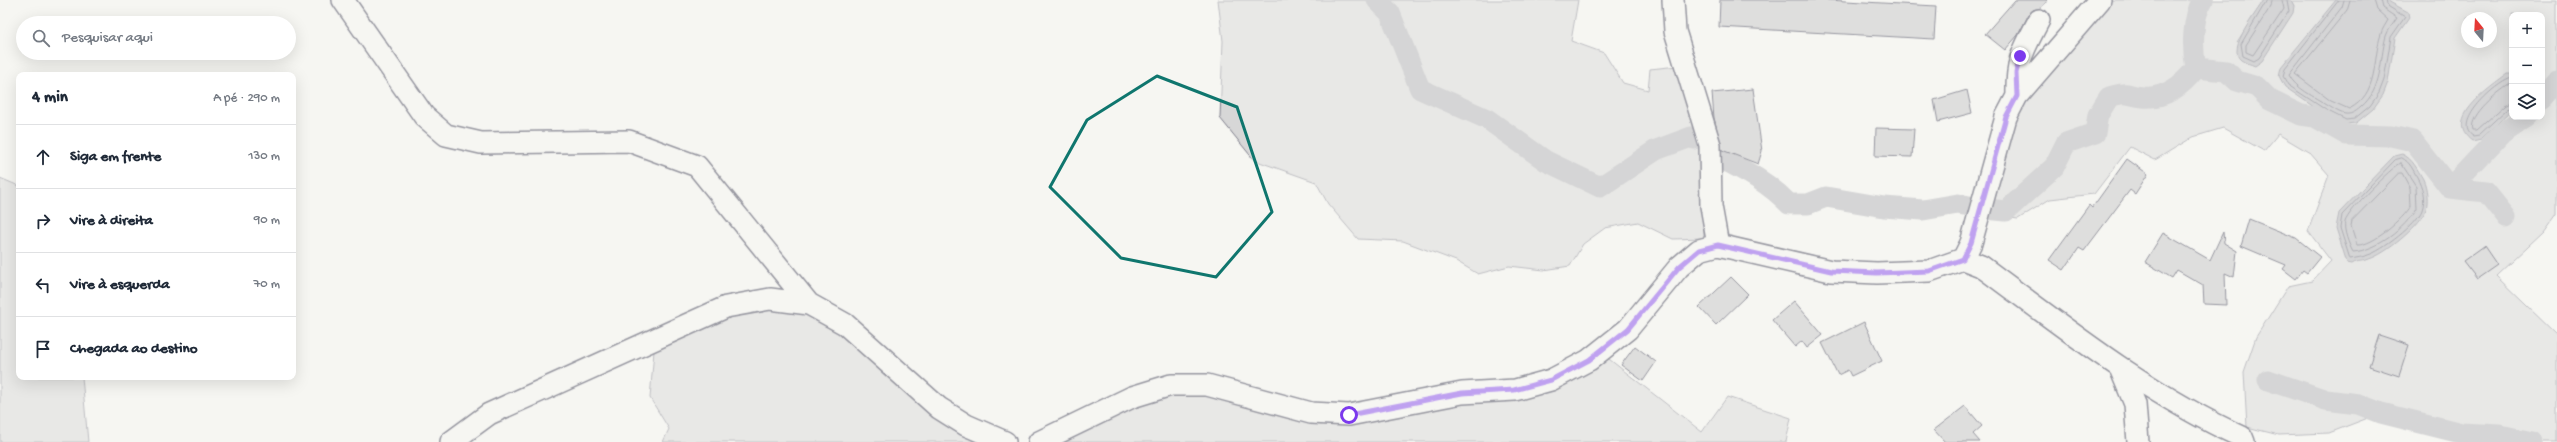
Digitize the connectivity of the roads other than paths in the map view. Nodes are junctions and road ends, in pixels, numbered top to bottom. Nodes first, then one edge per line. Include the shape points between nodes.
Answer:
1 (343, 0) edge
2 (1672, 0) edge
3 (2100, 0) edge
4 (2039, 20) dead end
5 (2017, 96) junction
6 (1718, 245) junction
7 (1963, 259) junction
8 (809, 304) junction
9 (2120, 368) junction
10 (451, 442) edge
11 (1005, 442) edge
12 (1039, 442) edge
13 (2138, 442) edge
14 (2244, 442) edge

1 - 8 street via 424,116 446,135 481,143 630,141 697,166
2 - 6 street via 1676,31 1710,145 1711,206
3 - 5 street
4 - 5 street via 2020,56 2016,73
5 - 7 street via 2006,117 1971,243
6 - 7 street via 1831,271 1929,271
6 - 12 street via 1699,250 1679,267 1628,329 1589,360 1551,380 1514,390 1462,393 1349,415 1311,413 1207,385 1171,386 1132,397
7 - 9 street via 1981,266
8 - 10 street via 770,299 726,307 489,414
8 - 11 street via 845,324 939,408 966,425
9 - 13 street via 2134,404
9 - 14 street via 2202,419 2242,437

